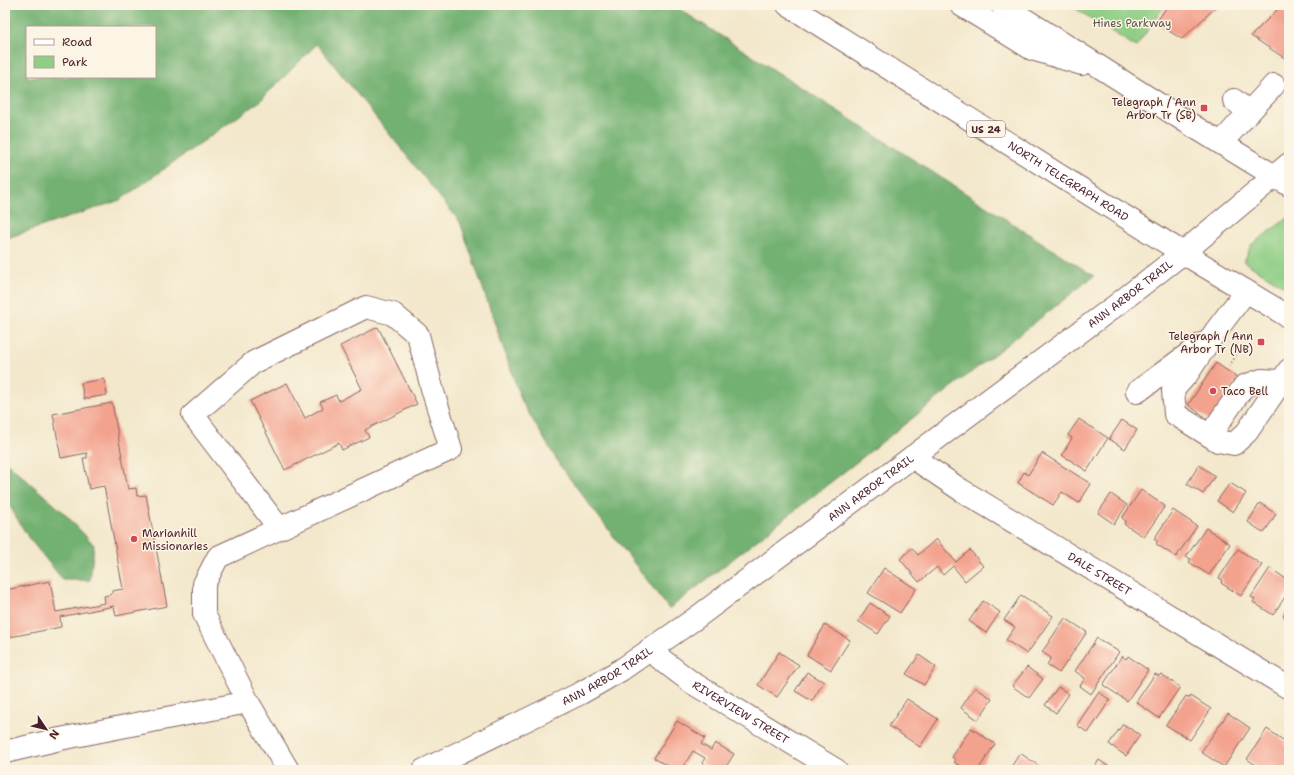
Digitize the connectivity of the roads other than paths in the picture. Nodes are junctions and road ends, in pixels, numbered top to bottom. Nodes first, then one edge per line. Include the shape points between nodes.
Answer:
1 (788, 5) edge
2 (961, 5) edge
3 (1002, 5) edge
4 (1108, 72) junction
5 (1274, 85) dead end
6 (1221, 143) junction
7 (1284, 175) edge
8 (1183, 253) junction
9 (1246, 291) junction
10 (1289, 317) edge
11 (1212, 336) junction
12 (1285, 376) edge
13 (1137, 392) dead end
14 (1210, 435) junction
15 (912, 456) junction
16 (279, 528) junction
17 (649, 650) junction
18 (1289, 688) edge
19 (248, 702) junction
20 (5, 752) edge
21 (288, 770) edge
22 (424, 770) edge
23 (836, 770) edge

1 - 8 street, NORTH TELEGRAPH ROAD / US 24
2 - 4 street via 1032,49
3 - 4 street
4 - 6 street
5 - 6 street via 1241,106
6 - 7 street
7 - 8 street, ANN ARBOR TRAIL
8 - 9 street, NORTH TELEGRAPH ROAD / US 24
8 - 15 street, ANN ARBOR TRAIL
9 - 10 street, NORTH TELEGRAPH ROAD / US 24
9 - 11 street
11 - 13 street
11 - 14 street via 1188,373 1173,390 1175,414
12 - 14 street via 1244,386
12 - 14 street via 1247,432 1234,444 1218,441
15 - 17 street, ANN ARBOR TRAIL via 696,618
15 - 18 street, DALE STREET via 968,494
16 - 16 street via 451,449 418,335 393,314 366,307 254,362 193,415
16 - 19 street via 218,557 204,584 204,614
17 - 22 street, ANN ARBOR TRAIL via 581,693
17 - 23 street, RIVERVIEW STREET via 691,682
19 - 20 street
19 - 21 street

